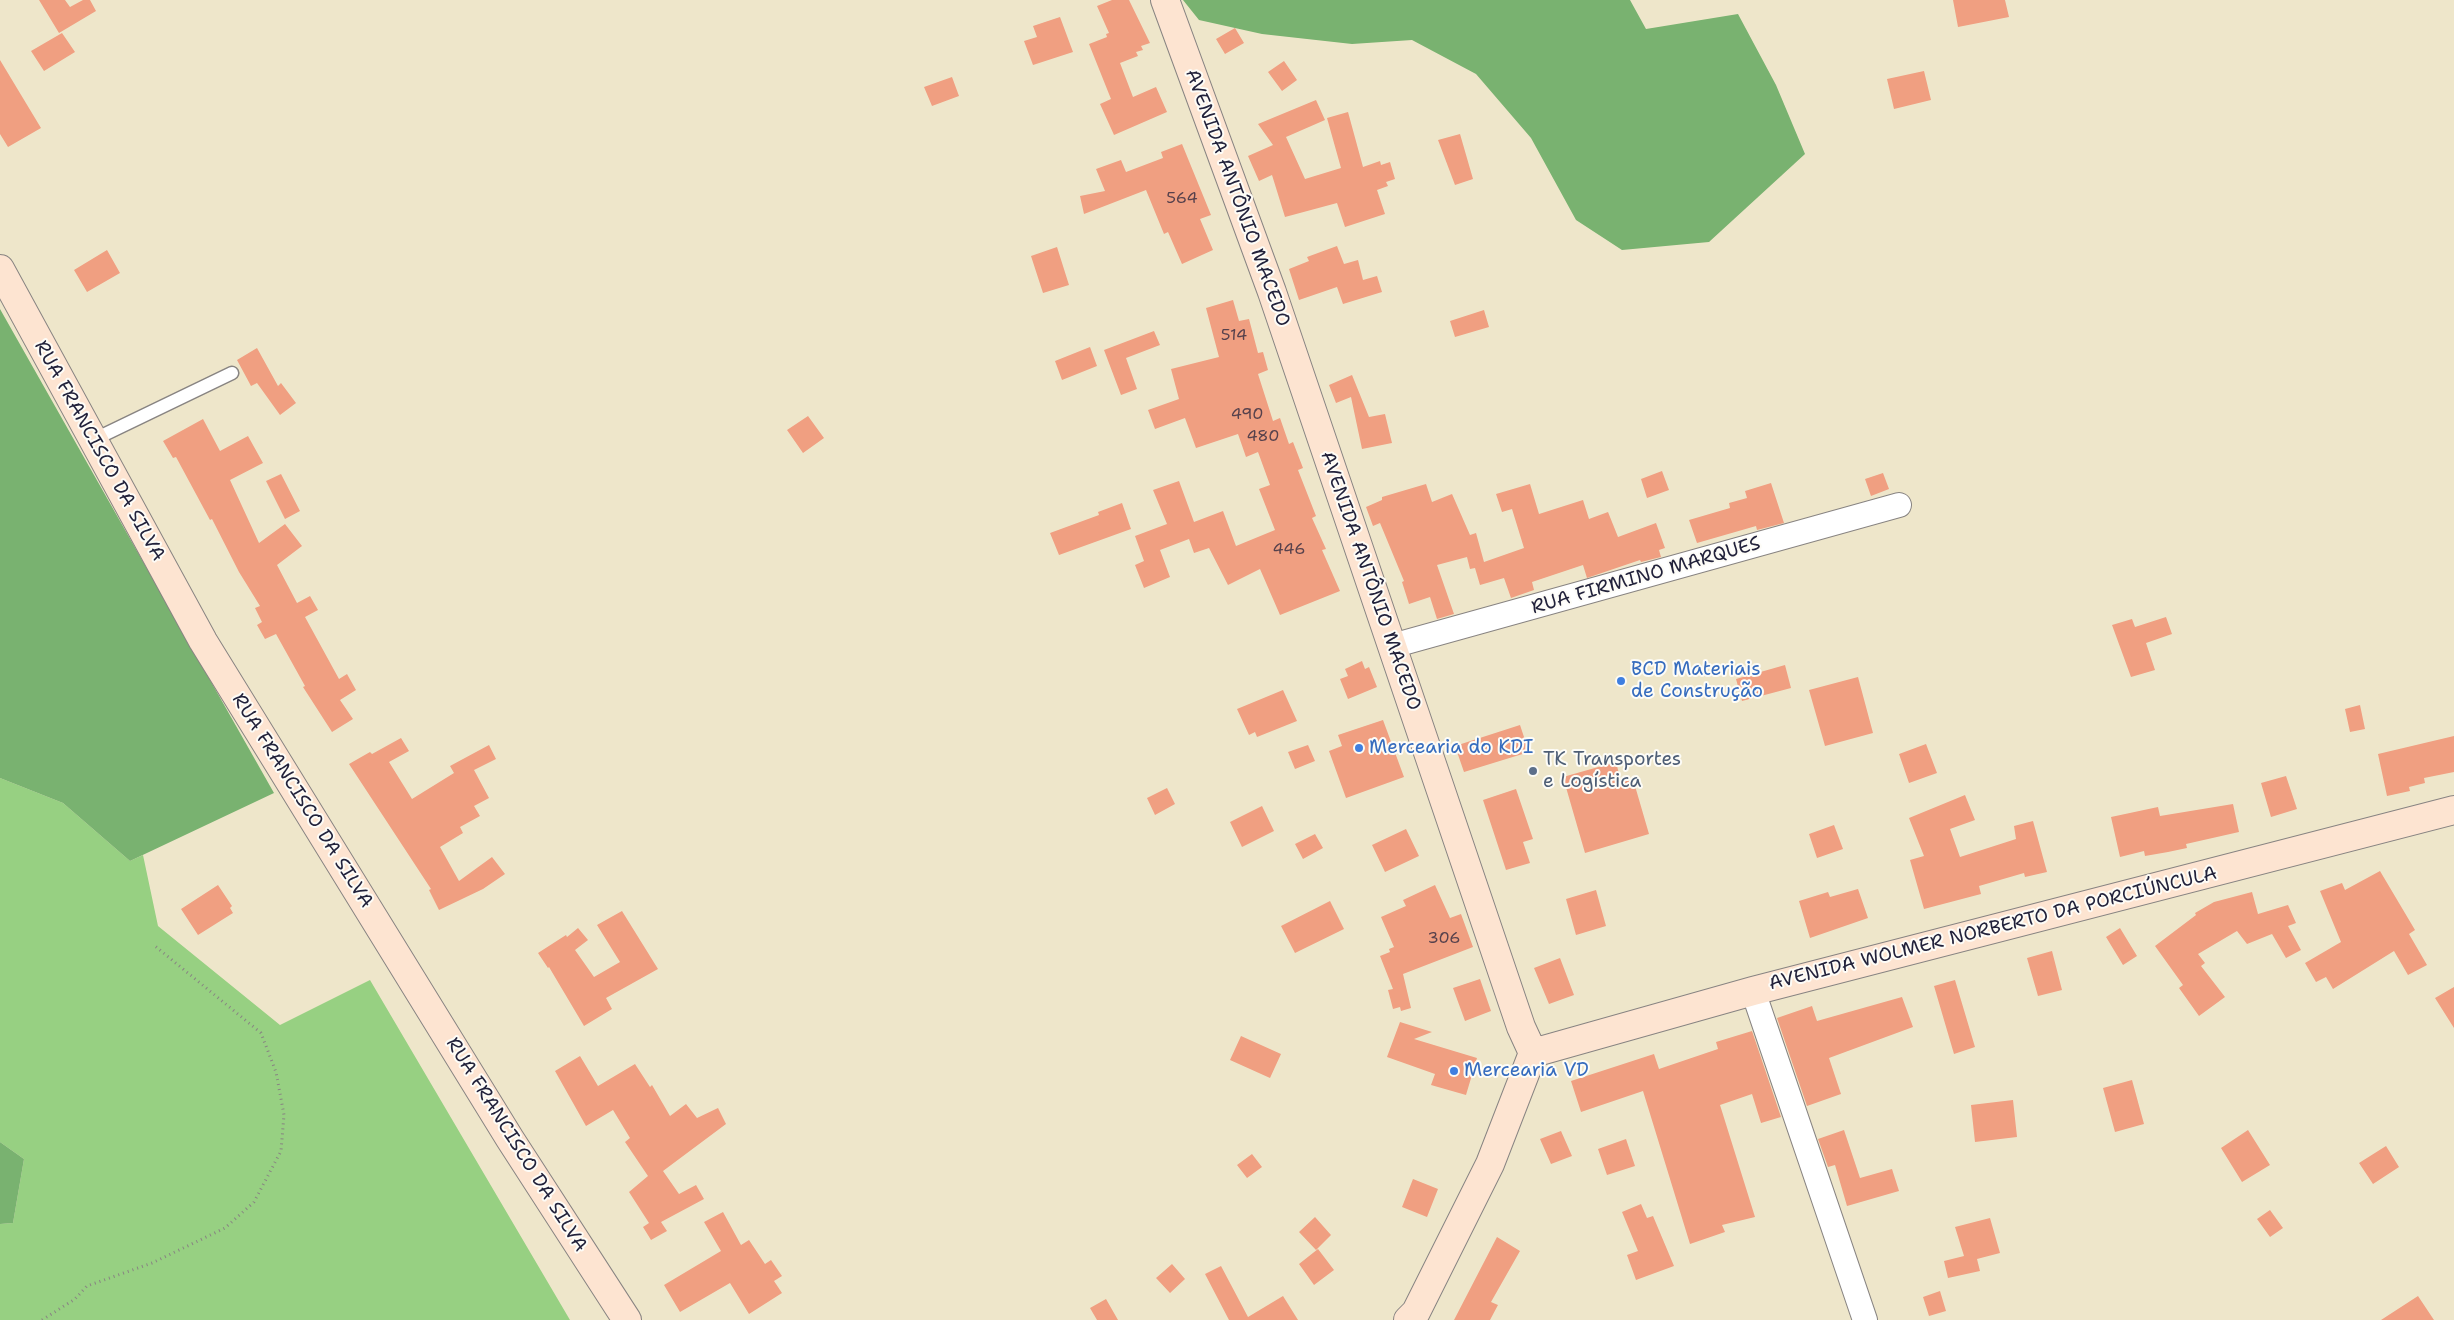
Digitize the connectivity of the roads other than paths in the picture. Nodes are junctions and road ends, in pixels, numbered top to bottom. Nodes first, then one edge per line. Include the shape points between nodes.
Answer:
1 (1165, 0) edge
2 (0, 269) edge
3 (232, 373) dead end
4 (93, 440) junction
5 (1899, 505) dead end
6 (1392, 646) junction
7 (2454, 810) edge
8 (1753, 991) junction
9 (1533, 1054) junction
10 (627, 1320) edge
11 (1408, 1320) edge
12 (1865, 1320) edge

1 - 6 street, AVENIDA ANTÔNIO MACEDO via 1272,292
2 - 4 street, RUA FRANCISCO DA SILVA
3 - 4 lane
4 - 10 street, RUA FRANCISCO DA SILVA via 203,641 510,1139
5 - 6 street, RUA FIRMINO MARQUES
6 - 9 street, AVENIDA ANTÔNIO MACEDO via 1521,1027
7 - 8 street, AVENIDA WOLMER NORBERTO DA PORCIÚNCULA
8 - 9 street, AVENIDA WOLMER NORBERTO DA PORCIÚNCULA
8 - 12 street
9 - 11 street via 1490,1164 1416,1312

